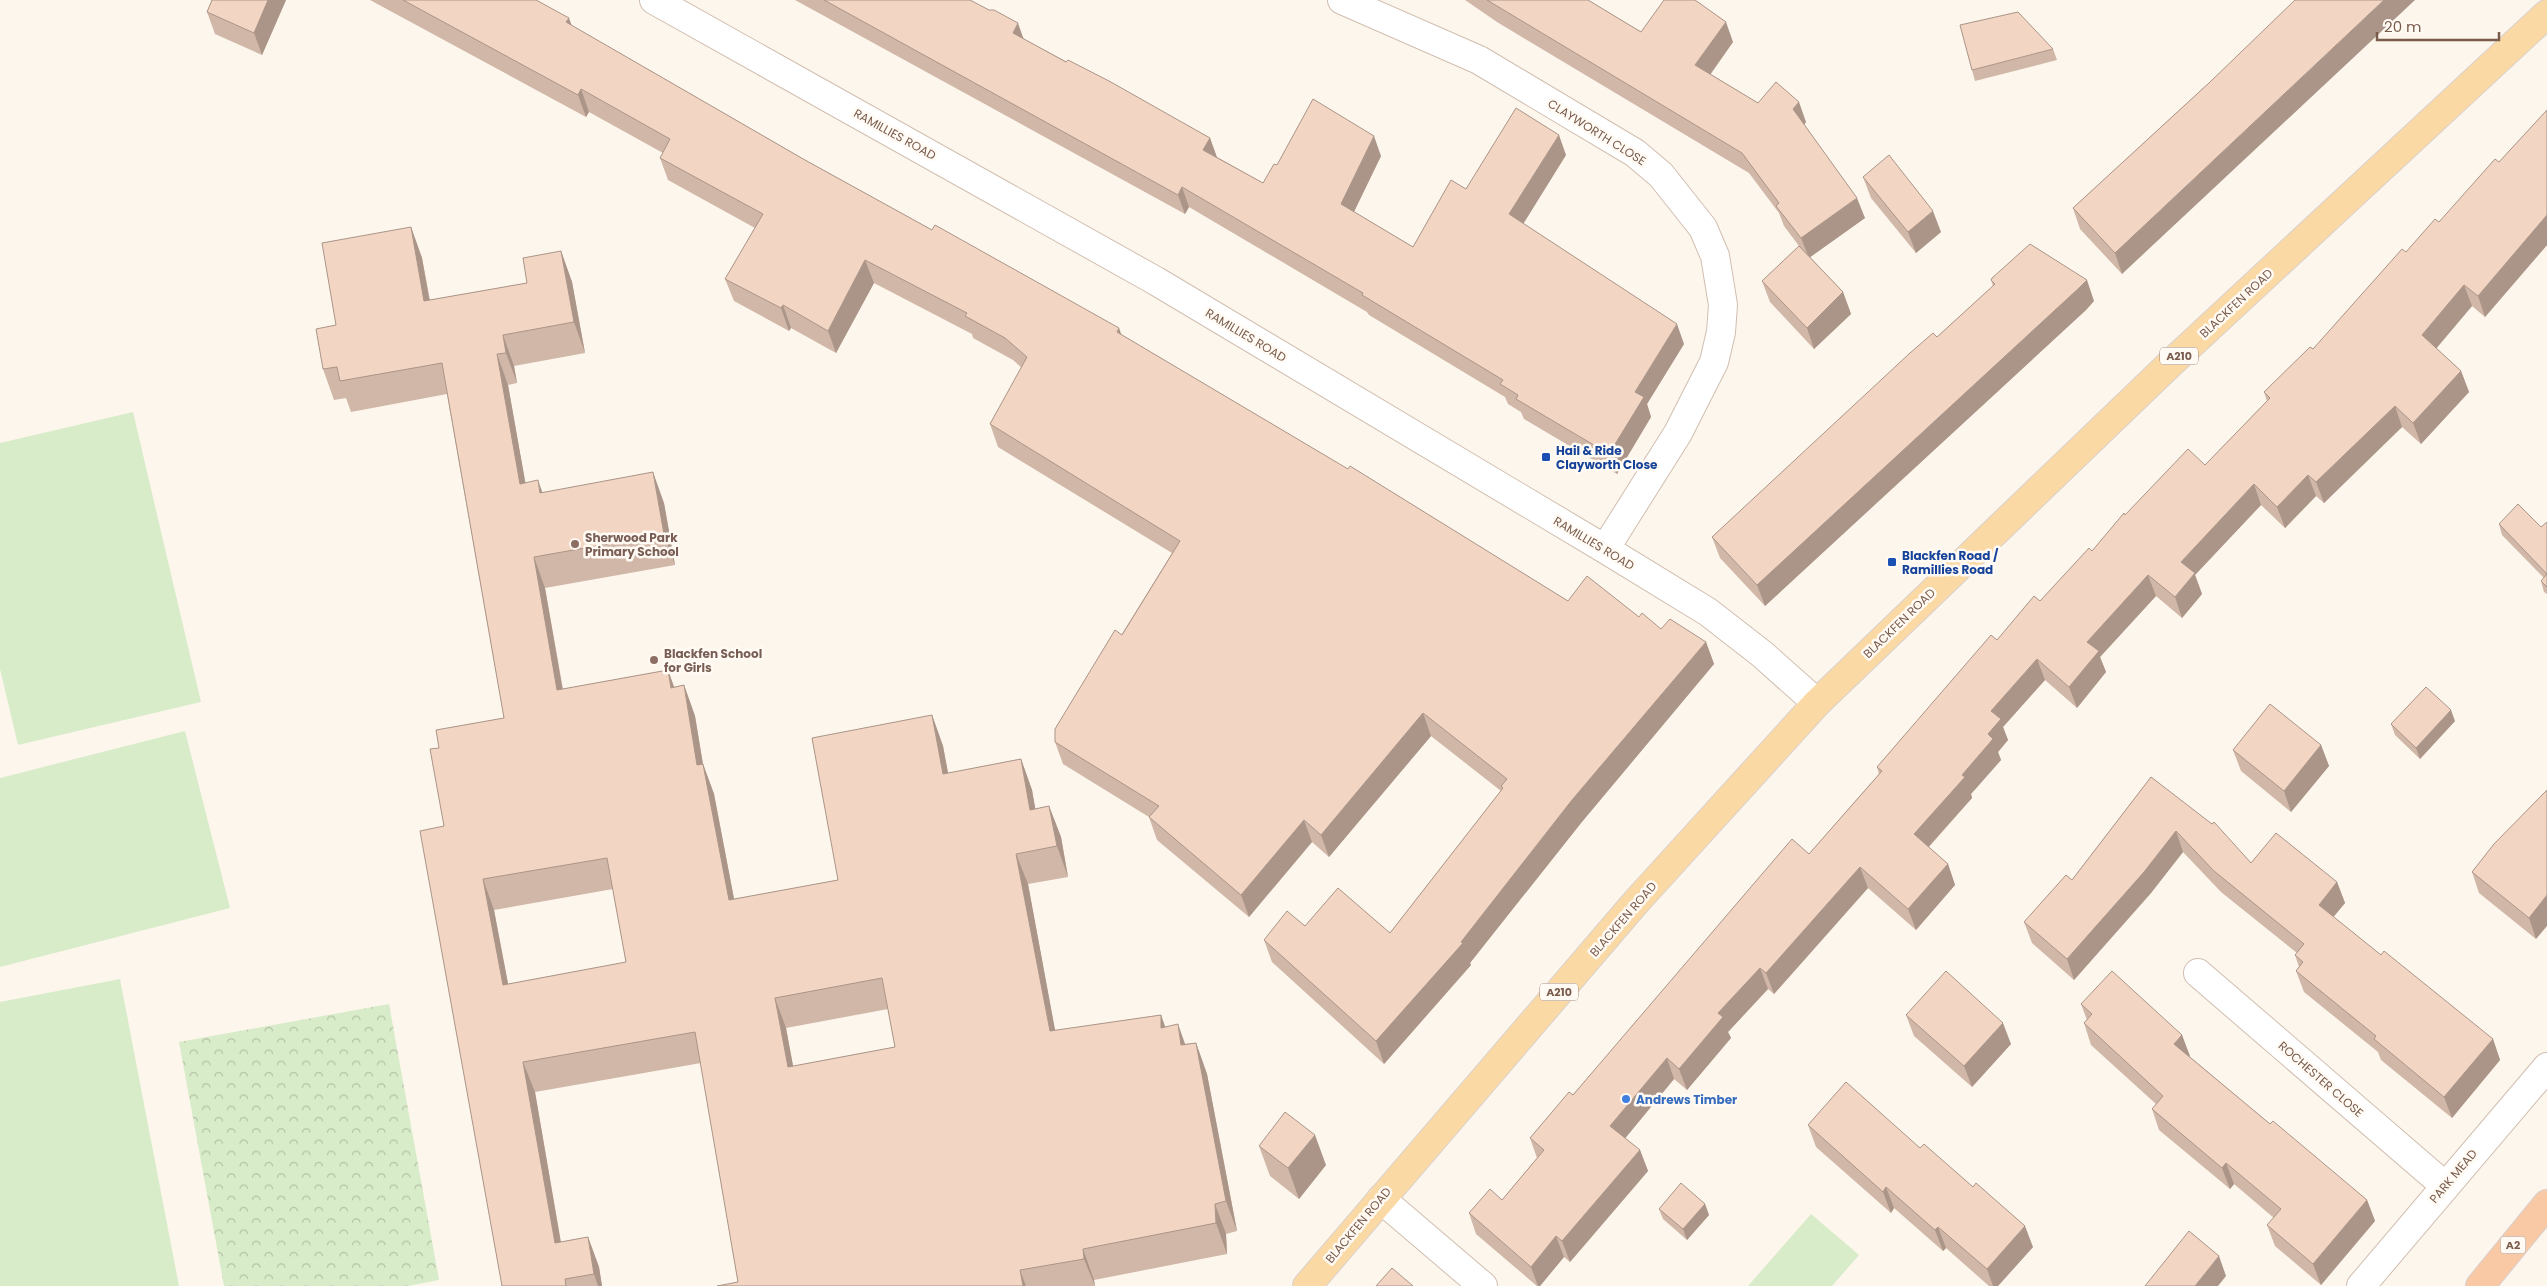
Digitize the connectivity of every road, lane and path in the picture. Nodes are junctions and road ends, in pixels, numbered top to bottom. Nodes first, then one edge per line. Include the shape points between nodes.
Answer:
1 (654, 0) edge
2 (1342, 0) edge
3 (2547, 14) edge
4 (1605, 549) junction
5 (1817, 703) junction
6 (2198, 973) dead end
7 (2547, 1067) edge
8 (2444, 1185) junction
9 (1380, 1199) junction
10 (2547, 1204) edge
11 (1307, 1286) edge
12 (1483, 1286) edge
13 (2361, 1286) edge
14 (2480, 1286) edge

1 - 4 street, RAMILLIES ROAD via 1165,286
2 - 4 street, CLAYWORTH CLOSE via 1479,60 1634,153 1661,175 1703,228 1715,256 1723,305 1714,362 1678,433
3 - 5 main road, BLACKFEN ROAD / A210 via 2171,363
4 - 5 street, RAMILLIES ROAD via 1708,612
5 - 9 main road, BLACKFEN ROAD / A210 via 1636,902
6 - 8 street, ROCHESTER CLOSE
7 - 8 street, PARK MEAD
8 - 13 street, PARK MEAD
9 - 11 main road, BLACKFEN ROAD / A210
9 - 12 street
10 - 14 highway, A2

